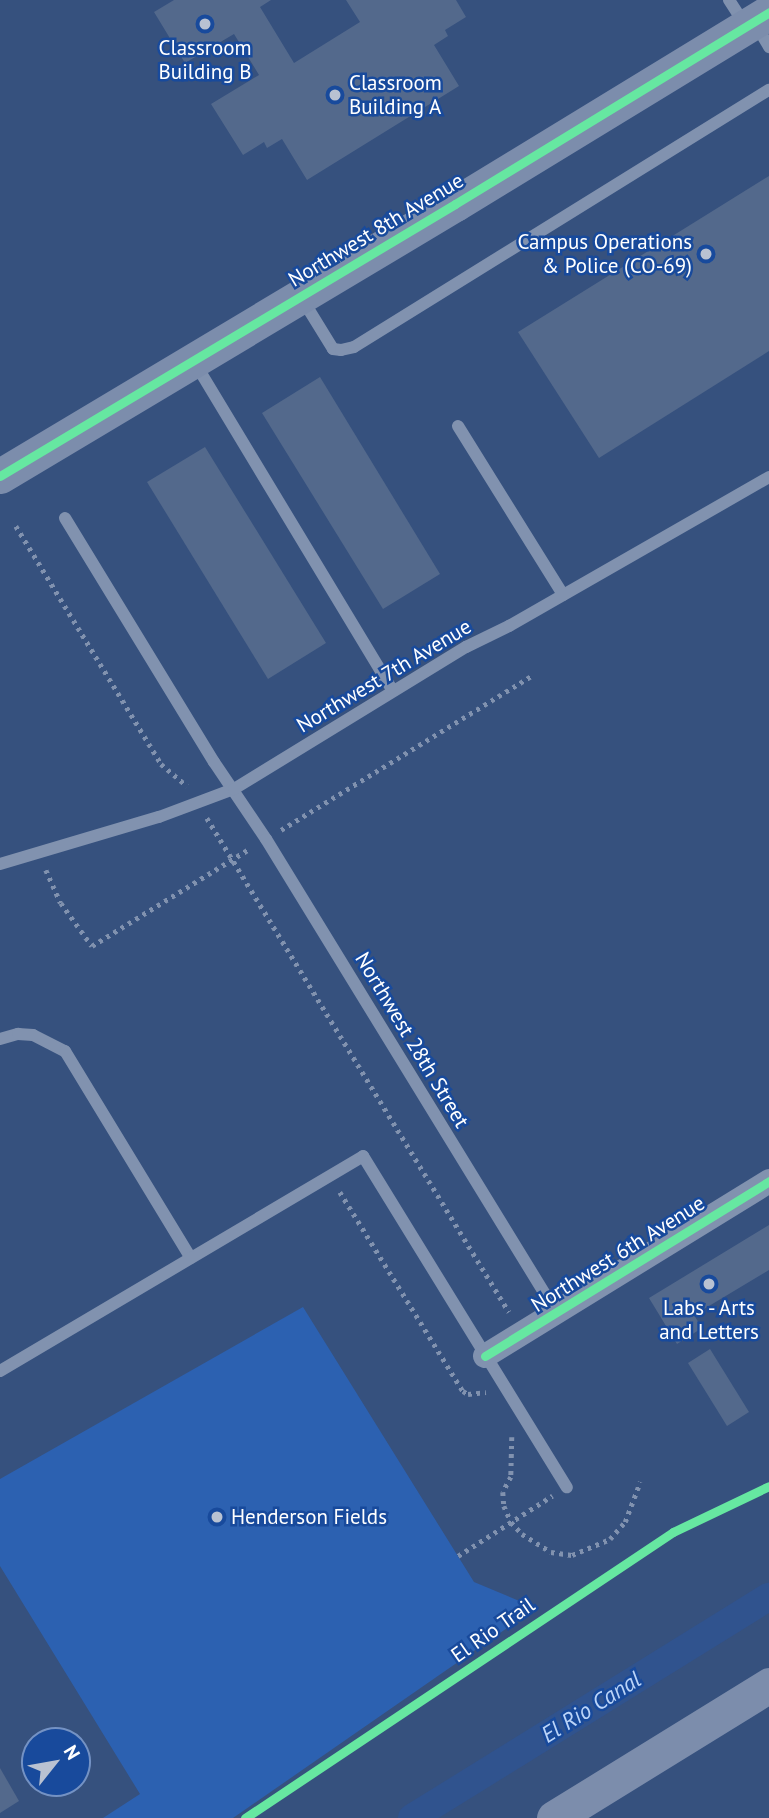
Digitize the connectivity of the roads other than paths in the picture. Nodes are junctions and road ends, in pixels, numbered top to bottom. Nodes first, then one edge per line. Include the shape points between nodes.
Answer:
1 (753, 21) edge
2 (769, 90) edge
3 (300, 296) junction
4 (193, 360) junction
5 (458, 426) dead end
6 (0, 476) edge
7 (769, 477) edge
8 (65, 518) dead end
9 (563, 595) junction
10 (393, 691) junction
11 (234, 789) junction
12 (0, 864) edge
13 (0, 1039) edge
14 (769, 1181) edge
15 (191, 1258) junction
16 (556, 1312) junction
17 (485, 1356) junction
18 (0, 1371) edge
19 (567, 1487) road end
20 (769, 1685) edge
21 (554, 1818) edge

1 - 3 street, Northwest 8th Avenue
2 - 3 lane via 354,347 333,349
3 - 4 street, Northwest 8th Avenue
4 - 6 street, Northwest 8th Avenue
4 - 10 lane
5 - 9 lane
7 - 9 lane, Northwest 7th Avenue
8 - 11 lane, Northwest 28th Street
9 - 10 lane, Northwest 7th Avenue
10 - 11 lane, Northwest 7th Avenue
11 - 12 lane, Northwest 7th Avenue
11 - 16 lane, Northwest 28th Street
13 - 15 lane via 33,1035 65,1051
14 - 16 street, Northwest 6th Avenue
15 - 17 lane via 363,1156
15 - 18 lane
16 - 17 street, Northwest 6th Avenue
17 - 19 lane
20 - 21 street

